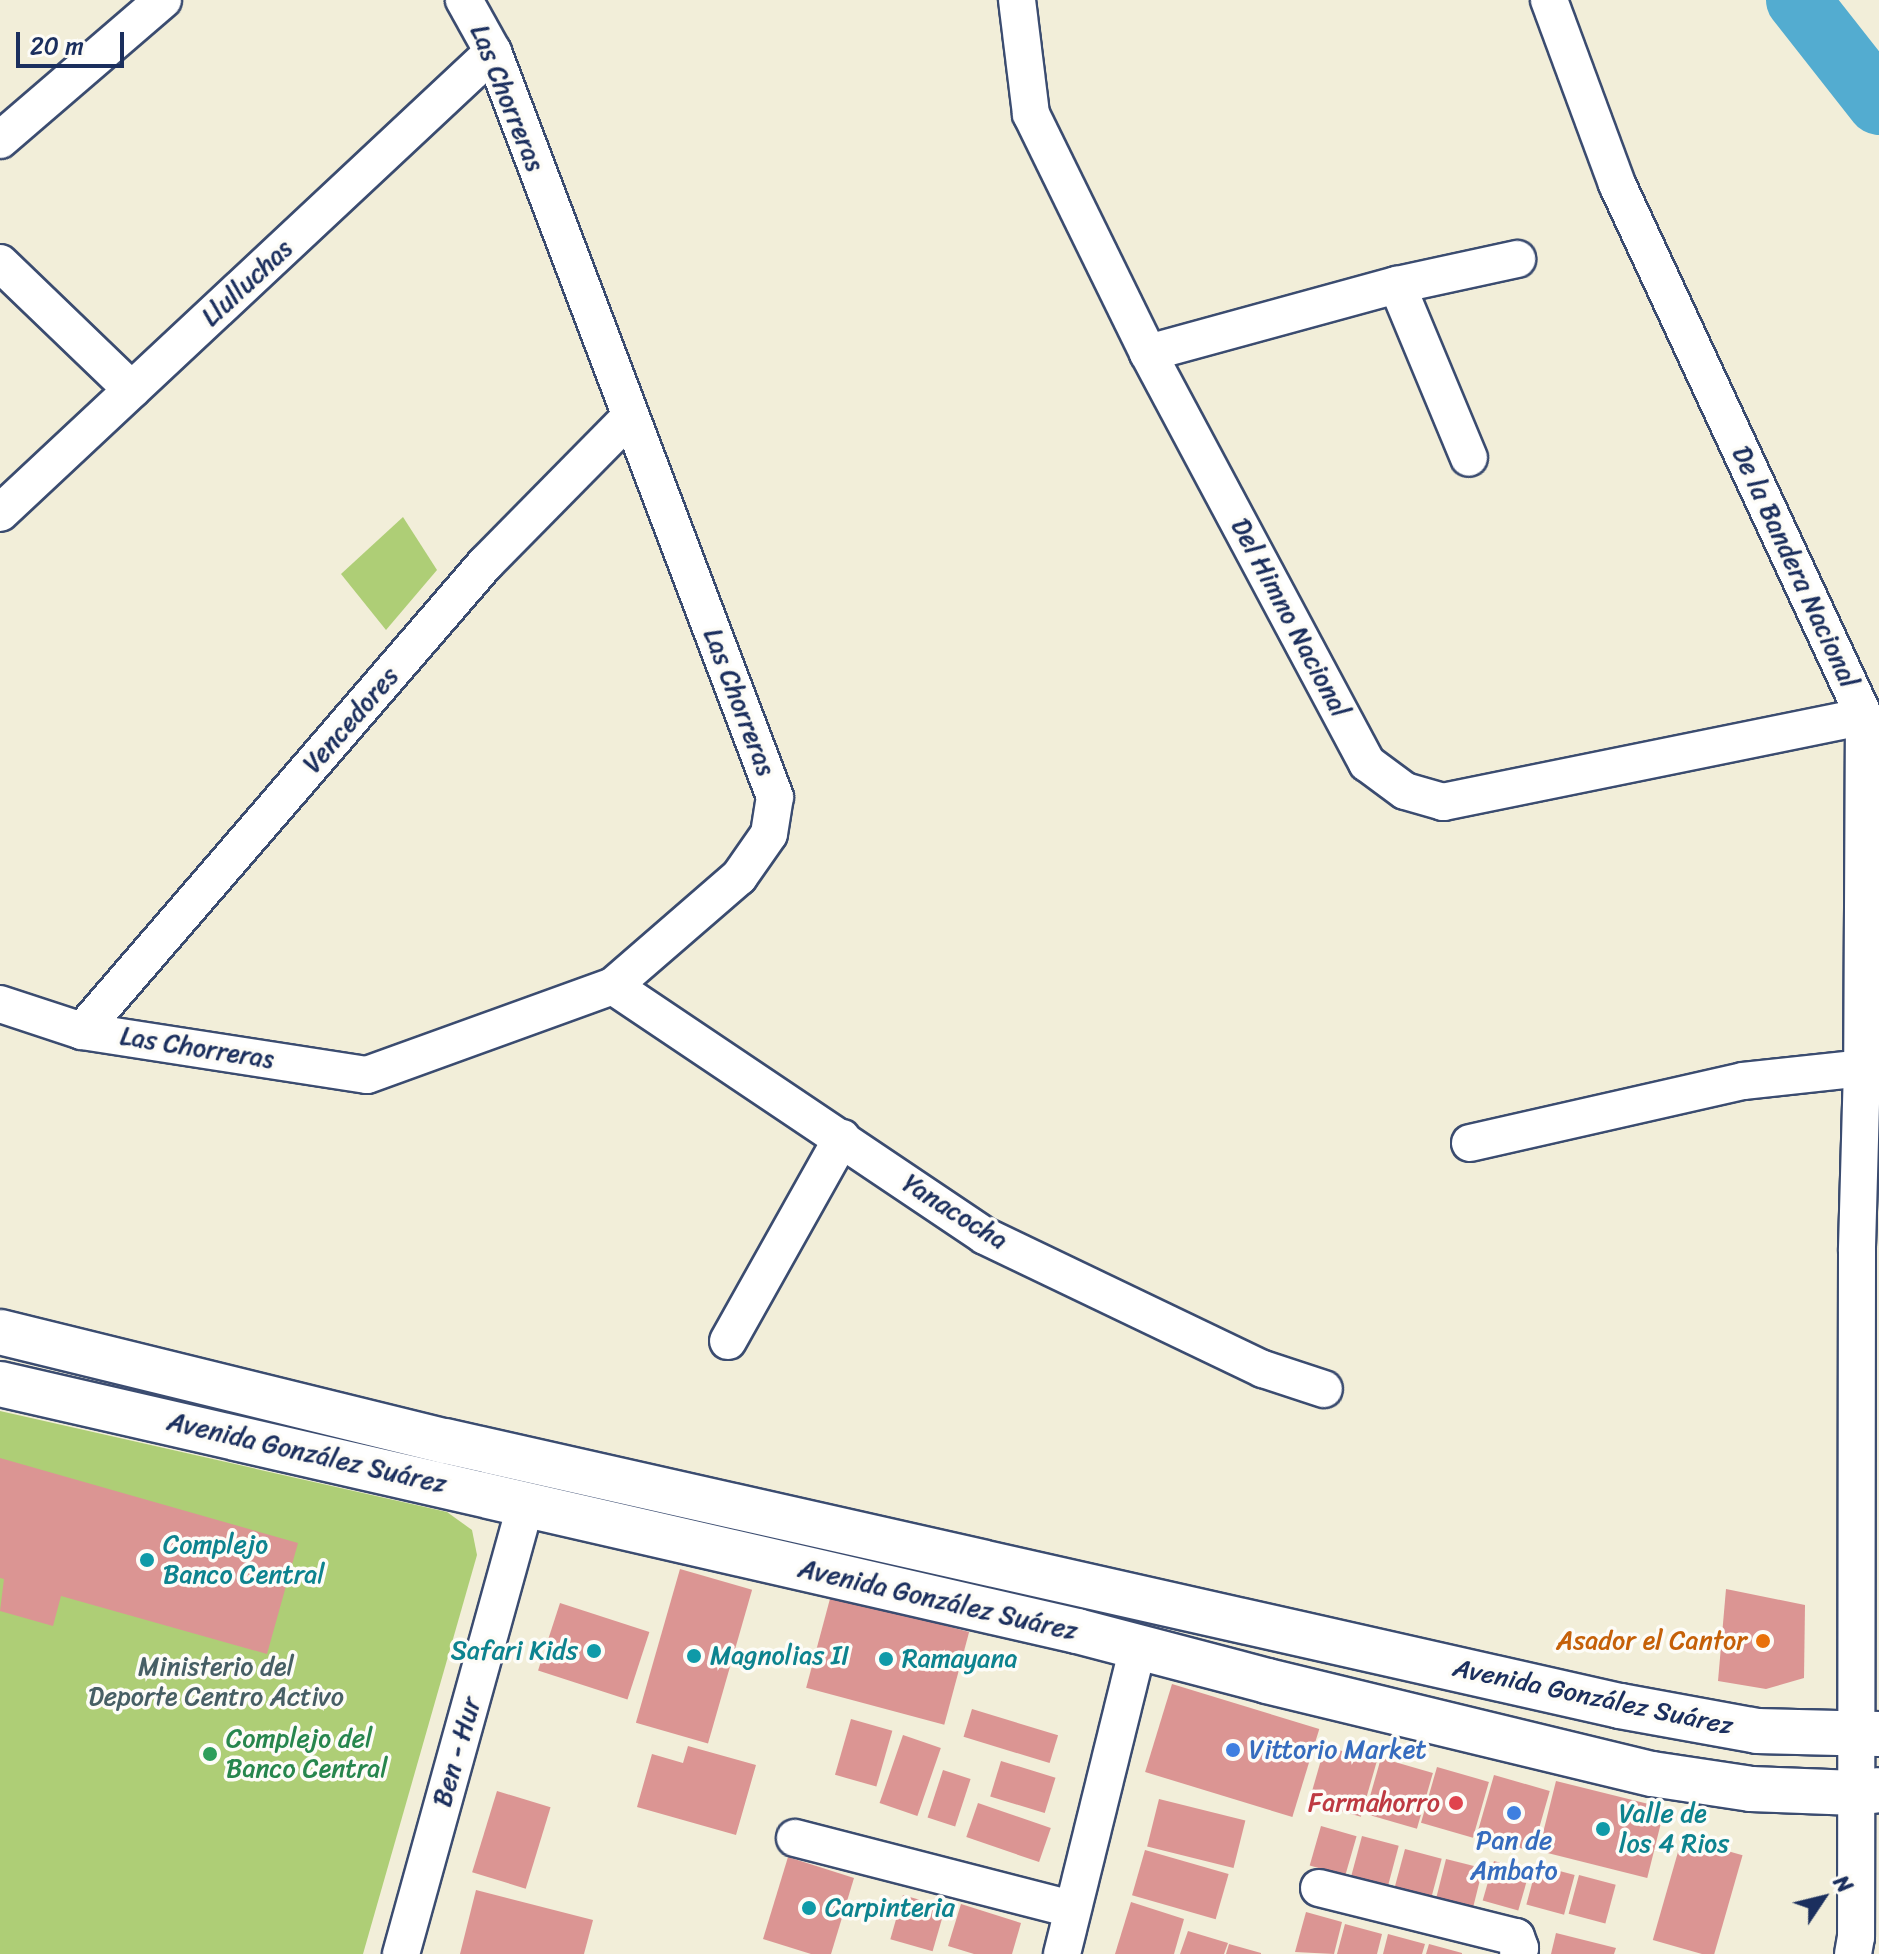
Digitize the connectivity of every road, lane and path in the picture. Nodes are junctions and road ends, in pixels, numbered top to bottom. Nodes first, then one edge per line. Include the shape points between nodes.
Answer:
1 (163, 0) edge
2 (464, 0) edge
3 (1017, 0) edge
4 (1549, 0) edge
5 (493, 52) junction
6 (0, 140) edge
7 (1517, 259) dead end
8 (0, 263) edge
9 (1397, 285) junction
10 (1148, 353) junction
11 (132, 390) junction
12 (629, 418) junction
13 (1469, 458) dead end
14 (0, 513) edge
15 (1864, 716) junction
16 (613, 986) junction
17 (0, 1004) edge
18 (82, 1031) junction
19 (1862, 1068) junction
20 (842, 1138) junction
21 (1470, 1143) dead end
22 (0, 1332) edge
23 (728, 1341) dead end
24 (0, 1384) edge
25 (1324, 1389) dead end
26 (526, 1503) junction
27 (1138, 1647) junction
28 (1868, 1735) edge
29 (1867, 1792) edge
30 (795, 1838) dead end
31 (1319, 1888) dead end
32 (1072, 1909) junction
33 (401, 1954) edge
34 (1062, 1954) edge
35 (1518, 1954) edge
36 (1853, 1954) edge

1 - 6 street
2 - 5 street, Las Chorreras
3 - 10 street, Del Himno Nacional via 1031,114
4 - 15 street, De la Bandera Nacional via 1617,184
5 - 11 street, Llulluchas
5 - 12 street, Las Chorreras
7 - 9 street
8 - 11 street
9 - 10 street
9 - 13 street
10 - 15 street, Del Himno Nacional via 1367,763 1405,791 1443,802
11 - 14 street, Llulluchas
12 - 16 street, Las Chorreras via 775,797 769,834 739,877
12 - 18 street, Vencedores via 485,564
15 - 19 street, De la Bandera Nacional
16 - 18 street, Las Chorreras via 367,1075
16 - 20 street, Yanacocha
17 - 18 street, Las Chorreras
19 - 21 street via 1743,1081
19 - 28 street, De la Bandera Nacional via 1857,1251
20 - 23 street
20 - 25 street, Yanacocha via 985,1236 1263,1369
22 - 28 main road, Avenida González Suárez via 445,1441 1620,1706 1757,1731
24 - 26 main road, Avenida González Suárez
26 - 27 main road, Avenida González Suárez
26 - 33 street, Ben - Hur
27 - 29 main road, Avenida González Suárez via 1652,1774 1751,1789
27 - 32 street
28 - 29 street, De la Bandera Nacional
29 - 36 street, De la Bandera Nacional
30 - 32 street
31 - 35 street via 1516,1937
32 - 34 street

